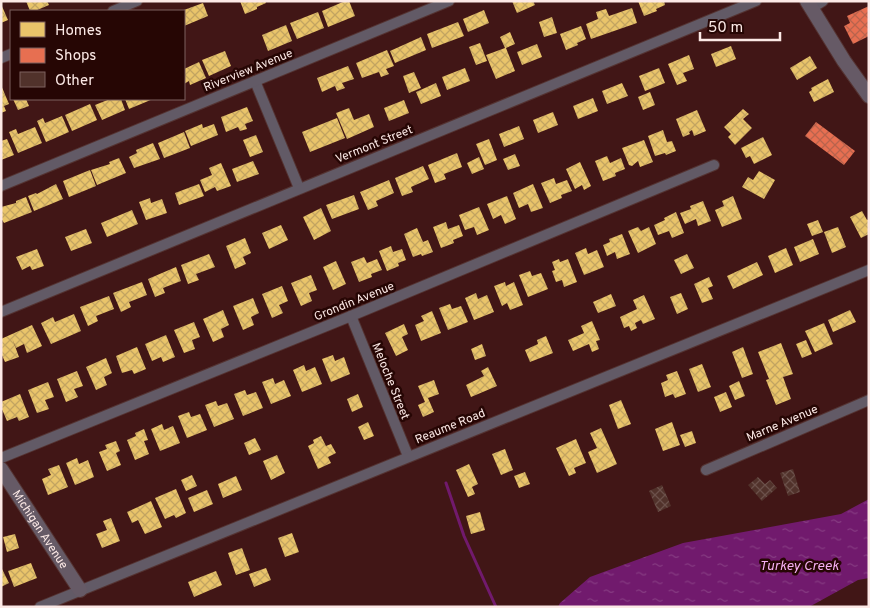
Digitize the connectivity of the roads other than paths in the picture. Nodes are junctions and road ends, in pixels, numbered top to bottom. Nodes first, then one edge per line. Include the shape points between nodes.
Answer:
1 (138, 1) edge
2 (449, 1) edge
3 (756, 1) edge
4 (814, 4) edge
5 (116, 10) edge
6 (255, 81) junction
7 (869, 96) edge
8 (714, 165) dead end
9 (1, 186) edge
10 (299, 188) junction
11 (869, 270) edge
12 (1, 312) edge
13 (351, 316) junction
14 (869, 400) edge
15 (408, 456) junction
16 (1, 458) edge
17 (1, 470) edge
18 (706, 470) dead end
19 (80, 590) junction
20 (40, 607) edge

1 - 5 street
2 - 6 street, Riverview Avenue
3 - 10 street, Vermont Street
4 - 7 street via 844,61
6 - 9 street, Riverview Avenue
6 - 10 street
8 - 13 street, Grondin Avenue
10 - 12 street, Vermont Street
11 - 15 street, Reaume Road
13 - 15 street, Meloche Street
13 - 16 street, Grondin Avenue
14 - 18 street, Marne Avenue
15 - 19 street, Reaume Road
17 - 19 street, Michigan Avenue
19 - 20 street, Reaume Road

